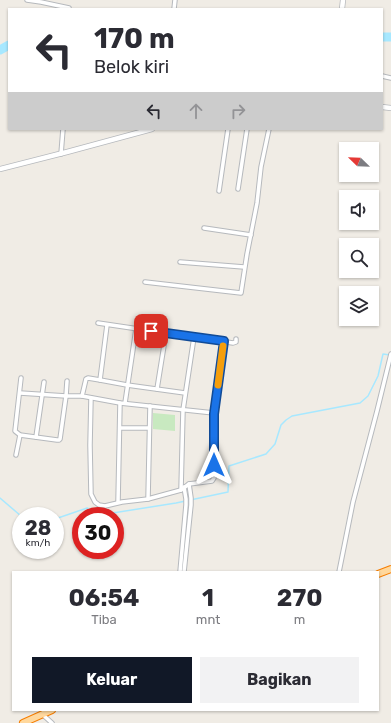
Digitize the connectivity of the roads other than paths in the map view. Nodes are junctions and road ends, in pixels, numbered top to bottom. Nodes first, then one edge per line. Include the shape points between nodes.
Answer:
1 (27, 0) edge
2 (69, 8) edge
3 (63, 130) edge
4 (148, 130) edge
5 (228, 130) edge
6 (247, 130) edge
7 (269, 130) edge
8 (61, 154) junction
9 (0, 169) edge
10 (238, 190) dead end
11 (219, 191) dead end
12 (204, 228) dead end
13 (251, 235) junction
14 (180, 262) dead end
15 (244, 267) junction
16 (145, 282) dead end
17 (98, 324) dead end
18 (107, 325) junction
19 (136, 329) junction
20 (166, 333) junction
21 (194, 337) junction
22 (236, 339) dead end
23 (224, 341) junction
24 (390, 356) edge
25 (22, 378) dead end
26 (100, 380) junction
27 (67, 381) dead end
28 (44, 382) dead end
29 (127, 385) junction
30 (157, 389) junction
31 (20, 393) junction
32 (186, 393) junction
33 (42, 395) junction
34 (66, 396) junction
35 (82, 396) junction
36 (92, 398) junction
37 (120, 403) junction
38 (125, 404) junction
39 (150, 406) junction
40 (183, 410) junction
41 (214, 414) junction
42 (120, 428) junction
43 (149, 428) junction
44 (20, 435) junction
45 (36, 437) junction
46 (16, 455) dead end
47 (189, 484) junction
48 (182, 489) junction
49 (148, 499) junction
50 (118, 502) junction
51 (391, 569) edge
52 (180, 571) edge
53 (184, 571) edge
54 (339, 571) edge
55 (379, 574) edge
56 (50, 711) edge
57 (42, 714) junction
58 (23, 723) edge
59 (52, 723) edge

1 - 2 street
3 - 8 street
4 - 8 street
5 - 11 street
6 - 10 street
7 - 13 street
8 - 9 street
12 - 13 street
13 - 15 street
14 - 15 street
15 - 16 street via 241,293
17 - 18 street
18 - 19 street
18 - 26 street
19 - 20 street
19 - 29 street
20 - 21 street
20 - 30 street
21 - 23 street
21 - 32 street
22 - 23 street via 233,343
23 - 41 street
24 - 54 street via 353,502
25 - 31 street
26 - 29 street
26 - 35 street via 86,379
27 - 34 street
28 - 33 street
29 - 30 street
29 - 38 street
30 - 32 street
31 - 33 street
31 - 44 street via 15,430
32 - 40 street
33 - 34 street
33 - 45 street
34 - 35 street
34 - 45 street via 59,440
35 - 36 street
36 - 37 street
36 - 50 street via 91,494 99,505
37 - 38 street
37 - 42 street
38 - 39 street
39 - 40 street
39 - 43 street
40 - 41 street
40 - 48 street
41 - 47 street via 214,478 211,481
42 - 43 street
42 - 50 street
43 - 49 street
44 - 45 street
44 - 46 street
47 - 48 street
47 - 53 street via 191,506
48 - 49 street
48 - 52 street via 186,505
49 - 50 street
51 - 55 highway
56 - 57 highway
57 - 58 highway
57 - 59 street

